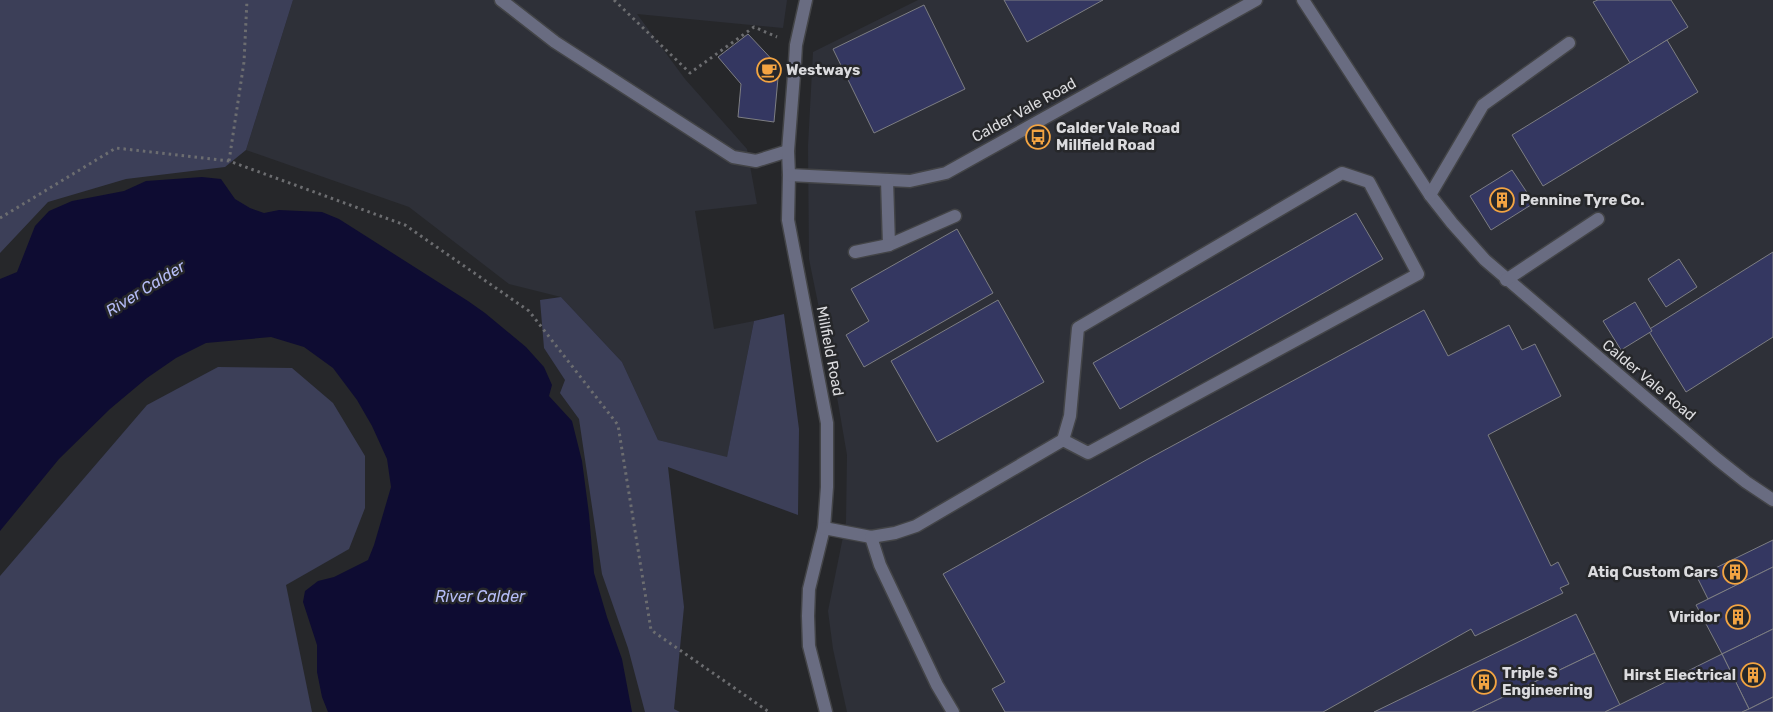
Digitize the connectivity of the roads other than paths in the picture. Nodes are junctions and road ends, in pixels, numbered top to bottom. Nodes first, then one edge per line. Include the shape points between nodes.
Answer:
1 (501, 0) edge
2 (806, 0) edge
3 (1256, 0) edge
4 (1303, 0) edge
5 (1570, 44) dead end
6 (788, 151) junction
7 (790, 175) junction
8 (887, 180) junction
9 (1430, 195) junction
10 (955, 216) dead end
11 (1598, 219) dead end
12 (889, 245) junction
13 (855, 252) dead end
14 (1506, 280) junction
15 (1063, 440) junction
16 (1773, 500) edge
17 (824, 528) junction
18 (871, 537) junction
19 (825, 710) edge
20 (953, 712) edge

1 - 6 street via 556,42 733,157 756,161
2 - 6 street, Millfield Road via 796,45
3 - 8 street, Calder Vale Road via 946,172 910,181
4 - 9 street, Calder Vale Road
5 - 9 street via 1483,104
6 - 7 street, Millfield Road
7 - 8 street, Calder Vale Road
7 - 17 street, Millfield Road via 788,220 827,423
8 - 12 street
9 - 14 street, Calder Vale Road via 1468,242
10 - 12 street
11 - 14 street
12 - 13 street
14 - 16 street, Calder Vale Road via 1717,459
15 - 15 street via 1070,416 1078,328 1342,174 1370,182 1418,274 1088,453
15 - 18 street via 916,526
17 - 18 street
17 - 19 street, Millfield Road via 809,589 808,616 809,646
18 - 20 street via 880,565

